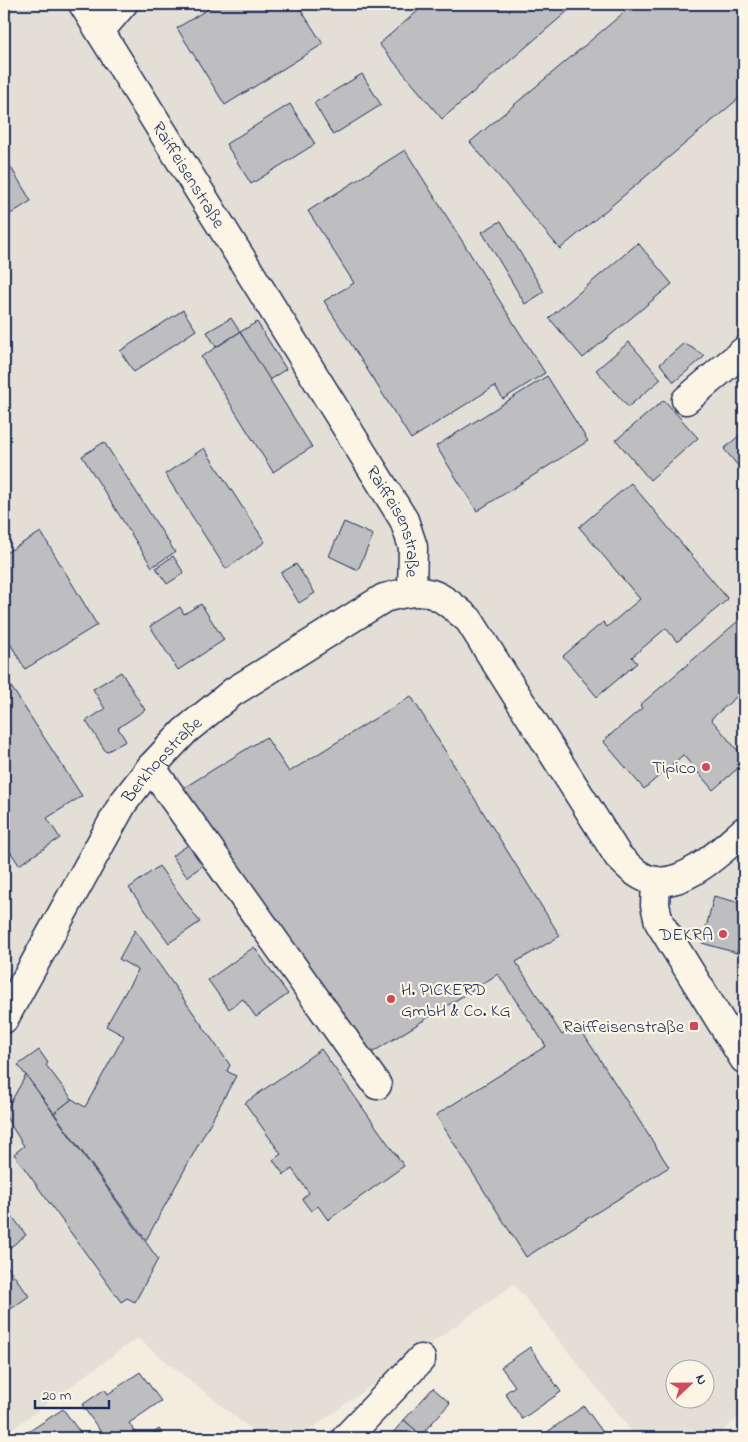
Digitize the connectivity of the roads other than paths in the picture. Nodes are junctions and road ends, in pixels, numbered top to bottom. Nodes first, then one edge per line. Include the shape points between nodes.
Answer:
1 (82, 4) edge
2 (124, 4) edge
3 (100, 31) junction
4 (744, 351) edge
5 (686, 400) dead end
6 (412, 591) junction
7 (150, 767) junction
8 (744, 831) edge
9 (656, 881) junction
10 (4, 1019) edge
11 (744, 1059) edge
12 (377, 1085) dead end
13 (421, 1359) dead end
14 (346, 1438) edge

1 - 3 street, Raiffeisenstraße
2 - 3 street
3 - 6 street, Raiffeisenstraße via 404,520 413,547
4 - 5 street
6 - 7 street, Berkhopstraße via 384,598 233,692 186,731
6 - 9 street, Raiffeisenstraße via 441,596 469,620 618,856 634,872
7 - 10 street, Berkhopstraße via 123,802
7 - 12 street
8 - 9 street via 703,866 674,879
9 - 11 street via 655,905 659,922
13 - 14 street

